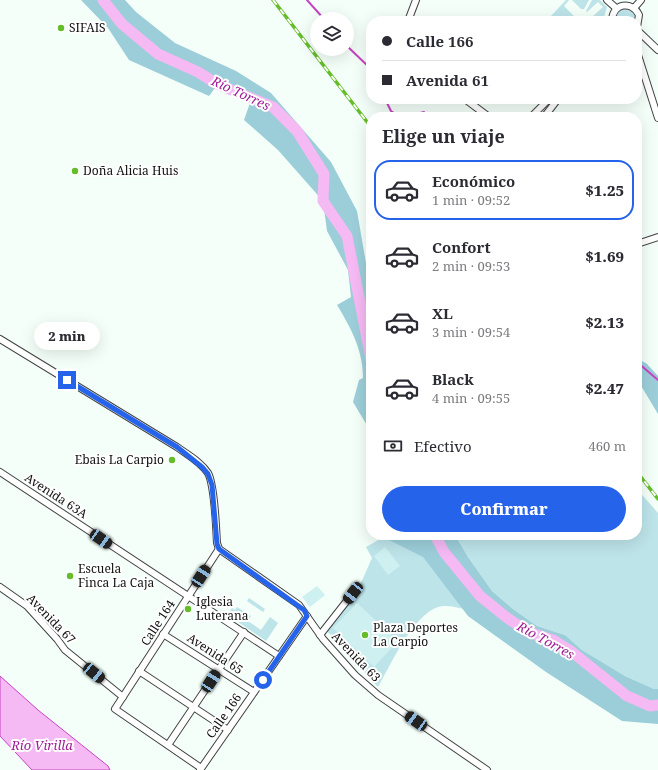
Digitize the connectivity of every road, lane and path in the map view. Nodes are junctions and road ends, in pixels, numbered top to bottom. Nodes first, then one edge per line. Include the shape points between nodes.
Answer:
1 (416, 0) edge
2 (608, 0) edge
3 (641, 0) edge
4 (616, 8) junction
5 (634, 8) junction
6 (410, 16) edge
7 (612, 16) edge
8 (639, 16) edge
9 (642, 35) edge
10 (658, 50) edge
11 (642, 68) edge
12 (472, 104) edge
13 (544, 104) edge
14 (554, 104) edge
15 (482, 112) edge
16 (536, 112) edge
17 (548, 112) edge
18 (658, 118) edge
19 (658, 237) edge
20 (642, 242) edge
21 (0, 339) edge
22 (0, 472) edge
23 (219, 549) junction
24 (0, 587) edge
25 (353, 593) dead end
26 (188, 595) junction
27 (307, 616) junction
28 (244, 632) junction
29 (163, 634) junction
30 (320, 635) junction
31 (280, 656) junction
32 (219, 669) junction
33 (139, 671) junction
34 (254, 692) junction
35 (123, 697) junction
36 (194, 707) junction
37 (228, 730) junction
38 (168, 745) junction
39 (201, 769) edge
40 (487, 770) edge

1 - 6 street
2 - 4 street
3 - 5 street
4 - 5 street via 623,5
4 - 7 street
5 - 8 street
9 - 10 street
11 - 18 street
12 - 15 street
13 - 16 street
14 - 17 street
19 - 20 street
21 - 23 street via 193,459 208,474 212,485
22 - 26 street, Avenida 63A
23 - 26 street, Calle 164
23 - 27 street, Avenida 63 via 299,605
24 - 35 street, Avenida 67 via 27,606 64,650
25 - 30 street
26 - 28 street, Avenida 63A
26 - 29 street, Calle 164
27 - 30 street, Avenida 63
27 - 31 street, Calle 166
28 - 31 street, Avenida 63A
28 - 32 street
29 - 32 street, Avenida 65
29 - 33 street, Calle 164
30 - 40 street, Avenida 63 via 355,675 378,695
31 - 34 street, Calle 166
32 - 34 street, Avenida 65
32 - 36 street
33 - 35 street, Calle 164
33 - 36 street
34 - 37 street, Calle 166
35 - 38 street, Calle 164 via 115,709
36 - 37 street
36 - 38 street
37 - 39 street, Calle 166
38 - 39 street

